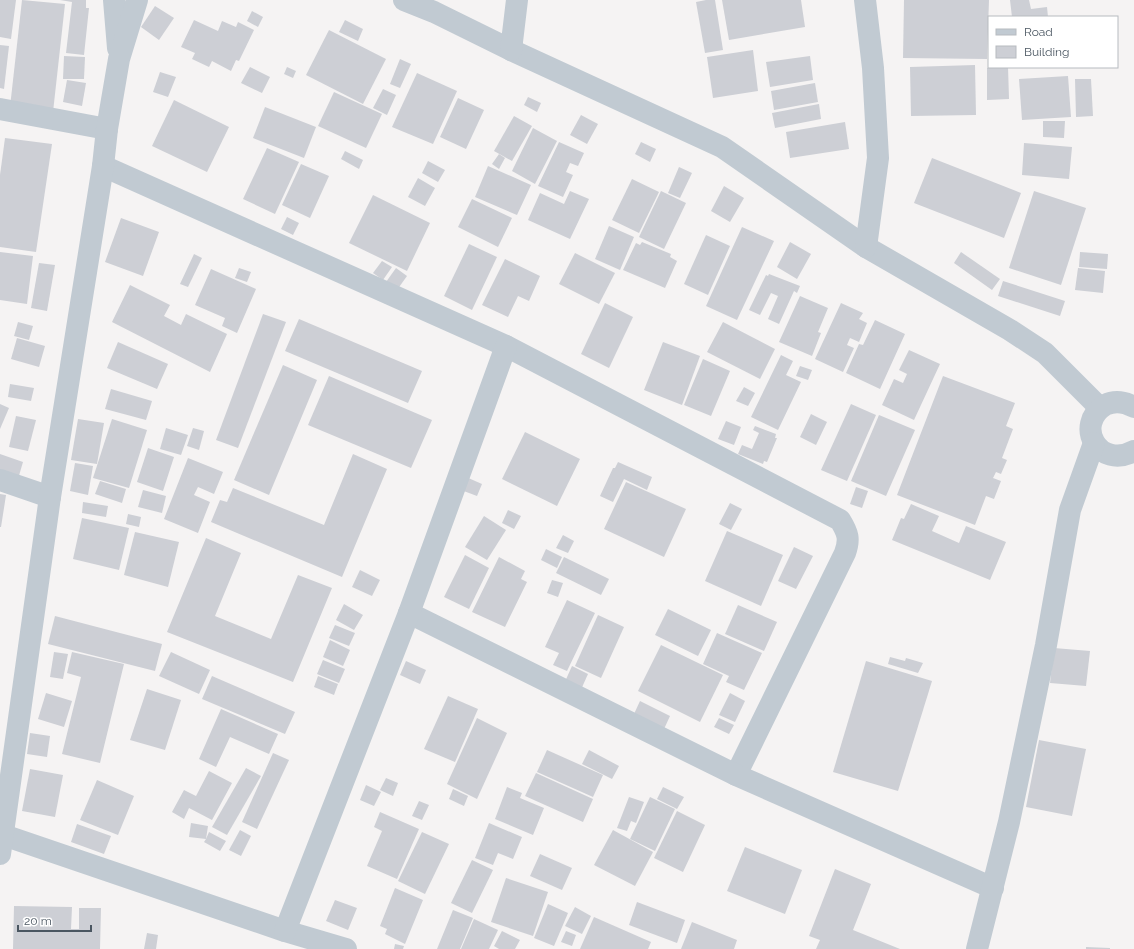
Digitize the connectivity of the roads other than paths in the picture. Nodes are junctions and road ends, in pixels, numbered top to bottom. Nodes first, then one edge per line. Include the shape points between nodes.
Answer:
1 (114, 0) edge
2 (137, 0) edge
3 (404, 0) edge
4 (517, 0) edge
5 (865, 0) edge
6 (511, 50) junction
7 (119, 59) junction
8 (0, 109) edge
9 (107, 129) junction
10 (103, 166) junction
11 (866, 247) junction
12 (506, 346) junction
13 (1134, 407) edge
14 (1100, 408) junction
15 (1094, 443) junction
16 (1134, 451) edge
17 (0, 480) edge
18 (50, 497) junction
19 (409, 612) junction
20 (736, 775) junction
21 (1, 841) edge
22 (993, 888) junction
23 (285, 931) junction
24 (346, 949) edge
25 (977, 949) edge

1 - 7 street
2 - 7 street
3 - 6 street
4 - 6 street
5 - 11 street via 874,68 878,158
6 - 11 street via 722,147
7 - 9 street
8 - 9 street
9 - 10 street
10 - 12 street
10 - 18 street
11 - 14 street via 1045,353
12 - 19 street
12 - 20 street via 840,520 848,533 849,542 845,553
13 - 14 street via 1118,402
14 - 15 street via 1091,425
15 - 16 street via 1108,455 1118,457
15 - 22 street via 1070,510 1046,645
17 - 18 street
18 - 21 street
19 - 20 street
19 - 23 street
20 - 22 street
21 - 23 street
22 - 25 street
23 - 24 street

